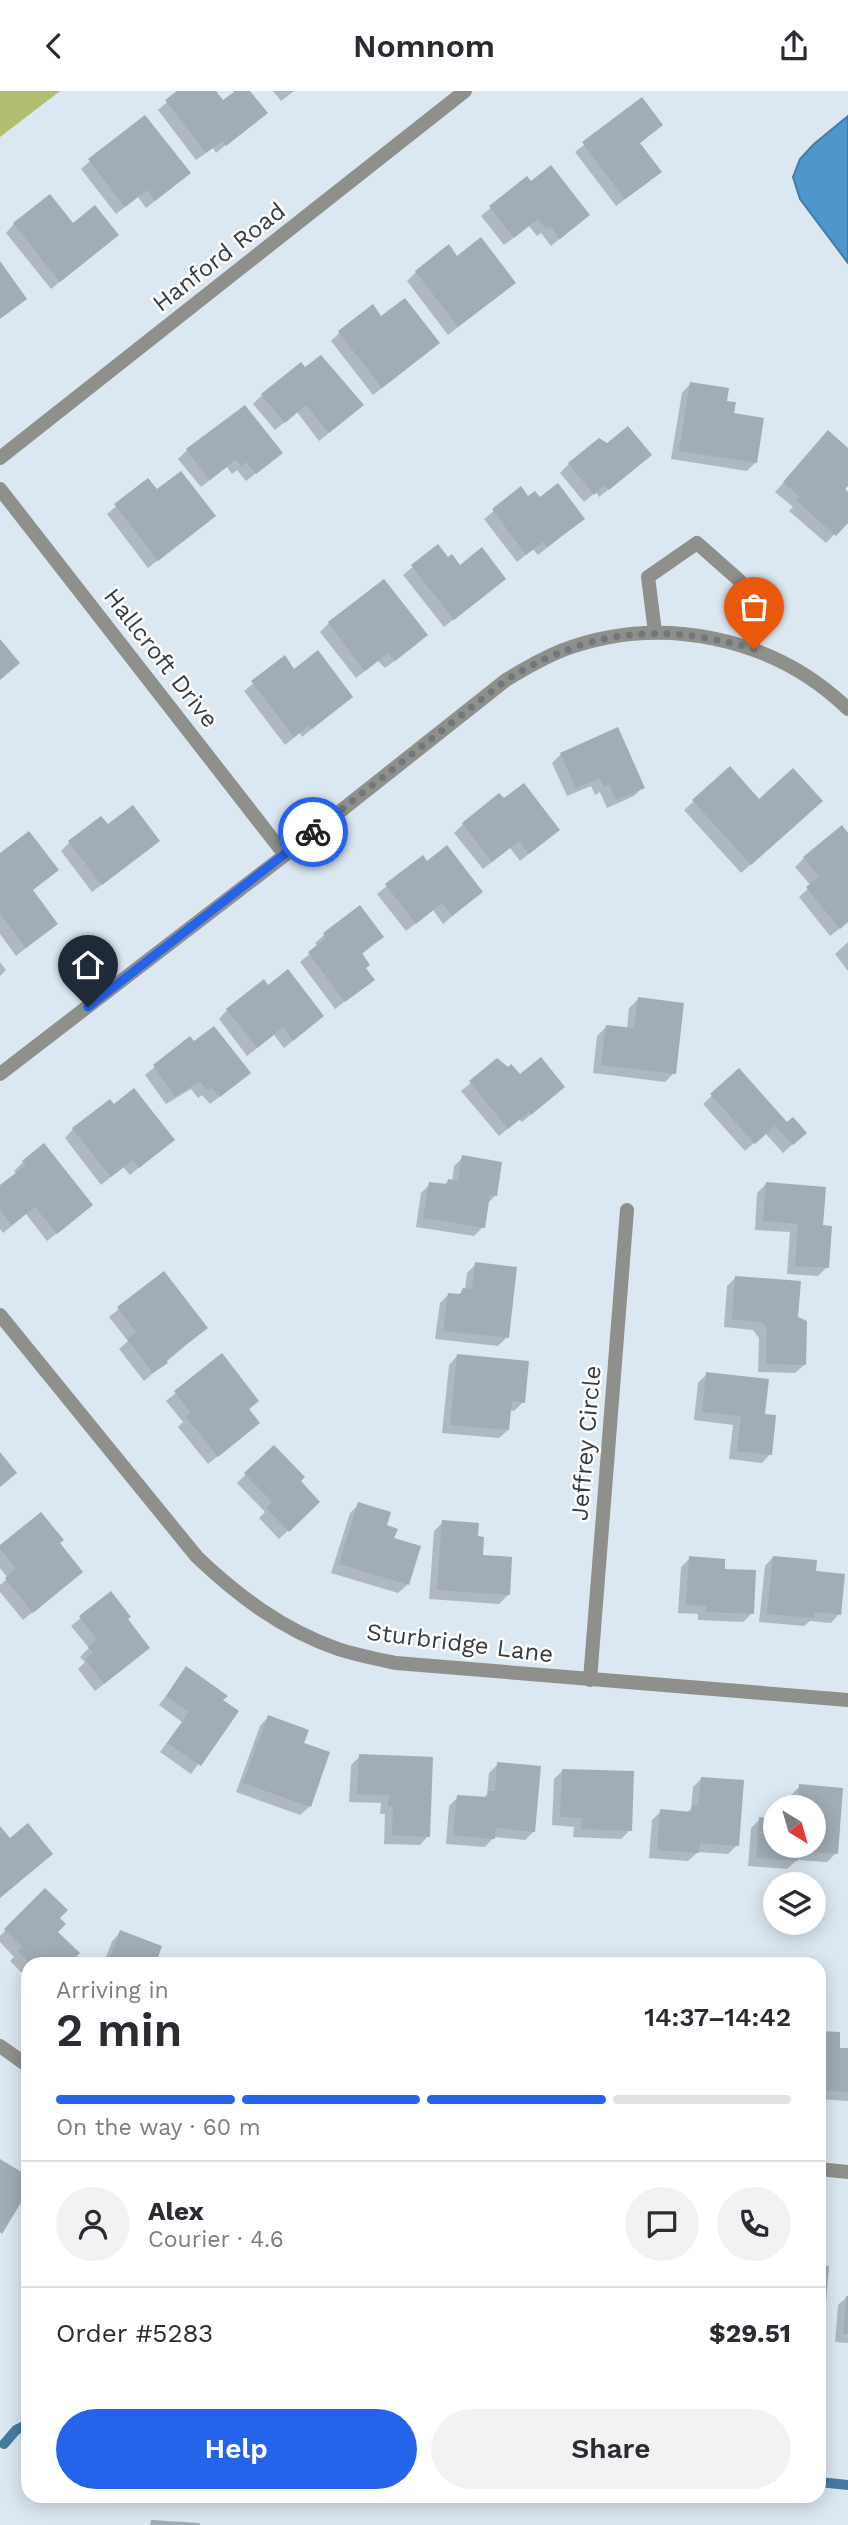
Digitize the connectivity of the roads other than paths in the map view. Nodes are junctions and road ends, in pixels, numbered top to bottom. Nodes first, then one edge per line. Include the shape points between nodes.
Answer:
1 (465, 91) edge
2 (0, 458) edge
3 (0, 489) edge
4 (655, 632) junction
5 (754, 649) junction
6 (848, 709) edge
7 (285, 855) junction
8 (0, 1074) edge
9 (627, 1210) dead end
10 (0, 1315) edge
11 (590, 1680) junction
12 (848, 1700) edge
13 (0, 2046) edge
14 (21, 2061) edge
15 (826, 2170) edge
16 (848, 2172) edge

1 - 2 street, Hanford Road
3 - 7 street, Hallcroft Drive
4 - 5 street via 694,635
4 - 5 street via 648,577 697,543 740,582
4 - 7 street via 564,650 524,669
5 - 6 street via 806,674
7 - 8 street
9 - 11 street, Jeffrey Circle
10 - 11 street, Sturbridge Lane via 197,1557 254,1607 307,1637 396,1663
11 - 12 street, Sturbridge Lane
13 - 14 street
15 - 16 street

